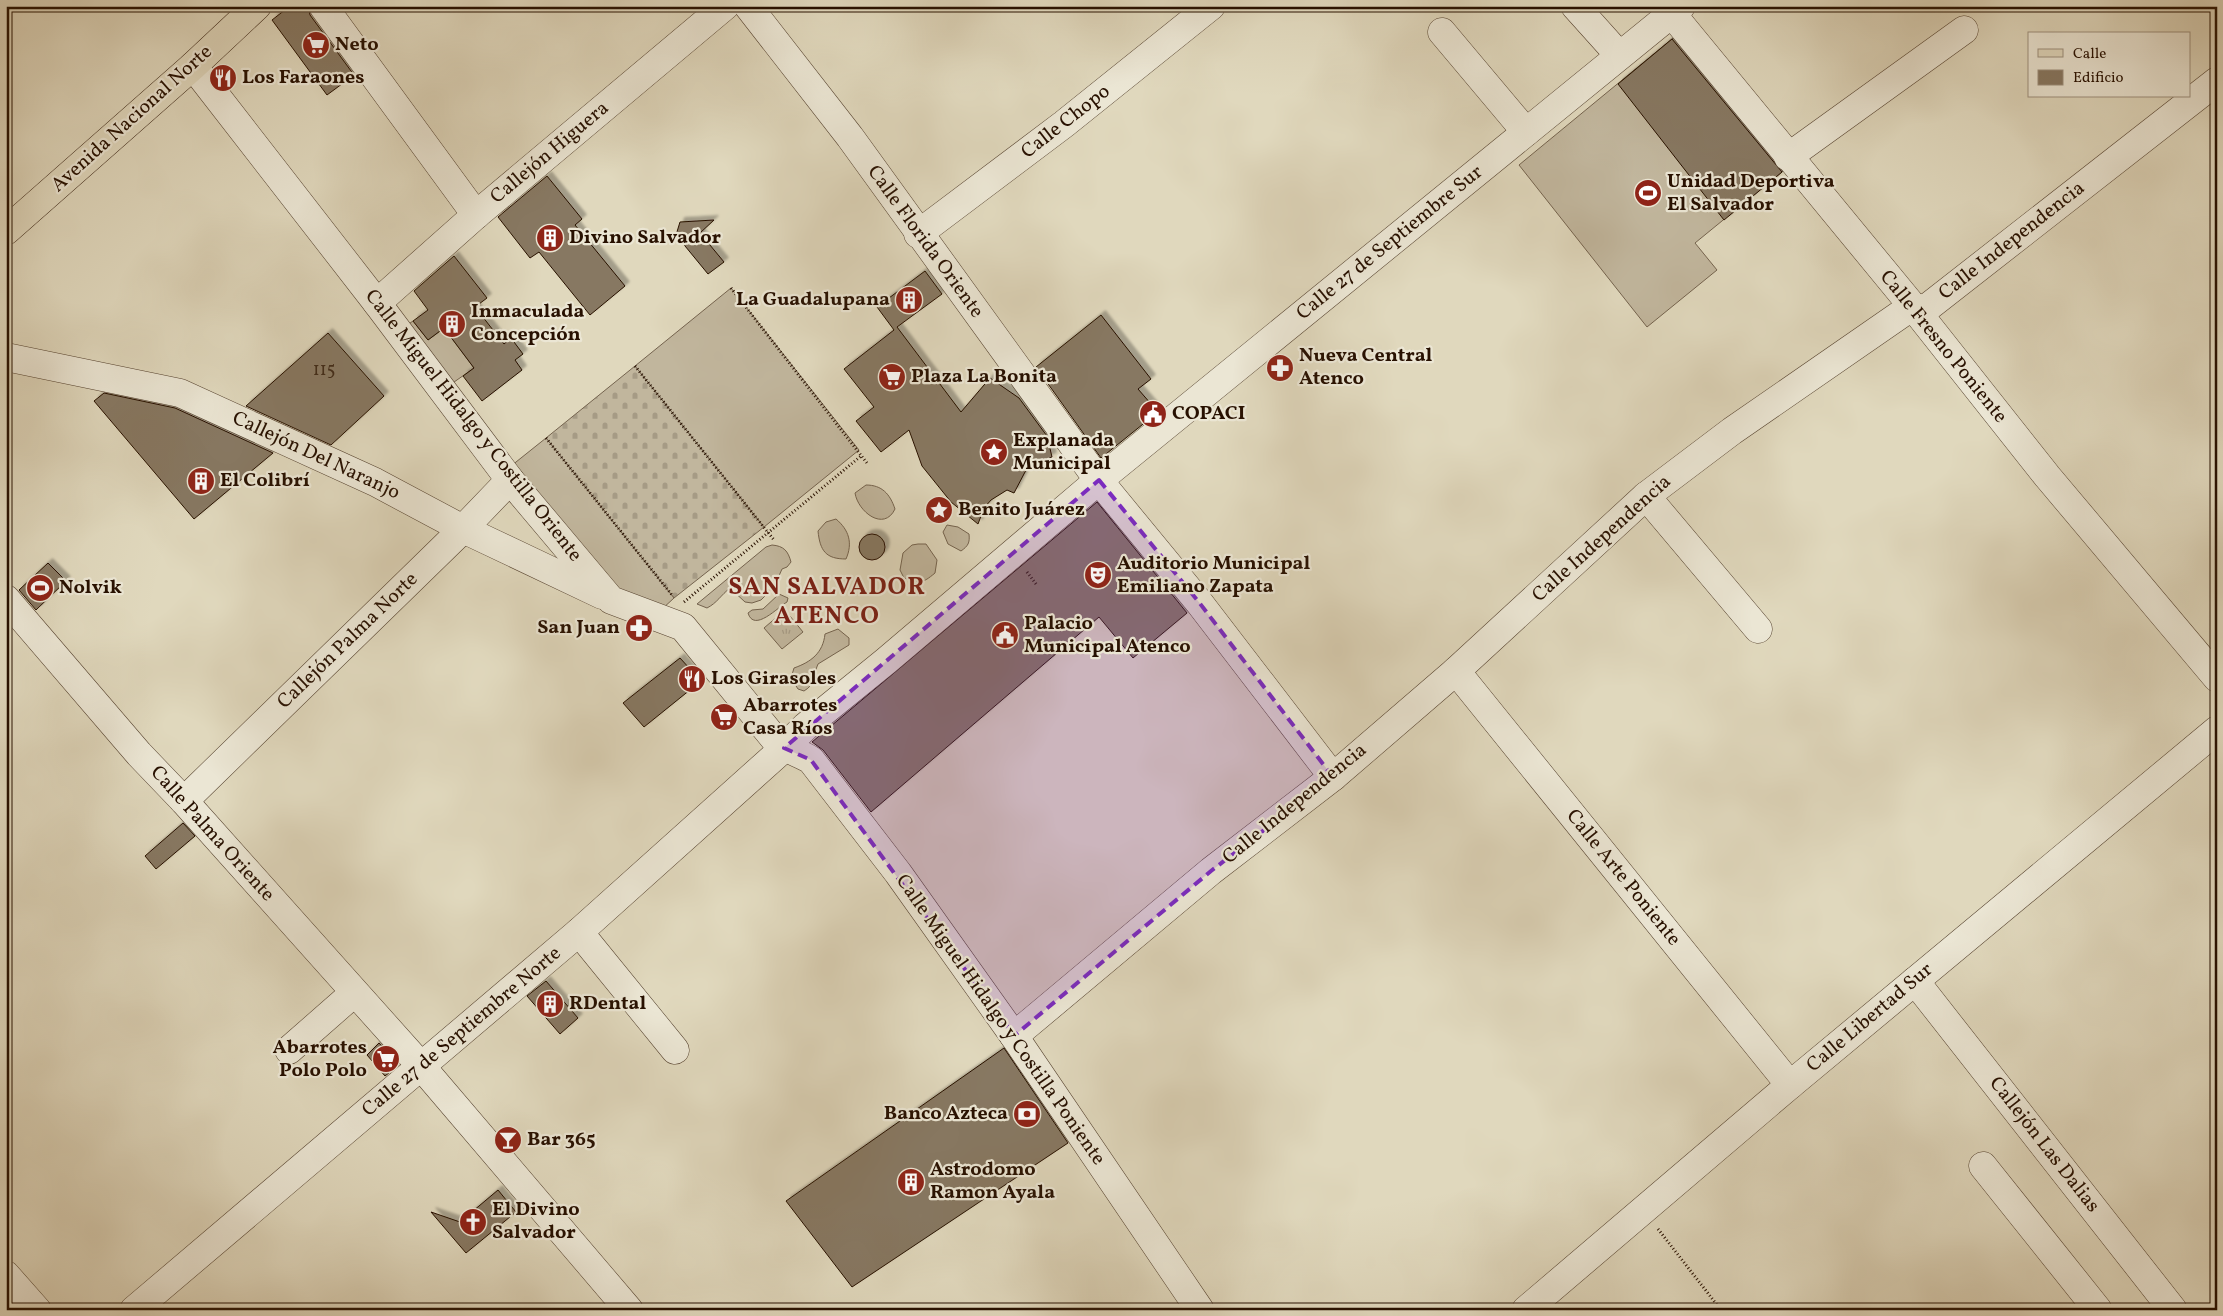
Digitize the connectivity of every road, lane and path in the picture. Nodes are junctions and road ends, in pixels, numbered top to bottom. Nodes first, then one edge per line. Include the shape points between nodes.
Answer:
1 (258, 6) edge
2 (323, 6) edge
3 (725, 6) edge
4 (748, 6) edge
5 (1211, 6) edge
6 (1575, 6) edge
7 (1676, 10) edge
8 (1964, 30) dead end
9 (1442, 32) dead end
10 (1619, 56) junction
11 (193, 66) junction
12 (2217, 81) edge
13 (1526, 132) junction
14 (1788, 157) junction
15 (476, 215) junction
16 (6, 231) edge
17 (918, 234) junction
18 (731, 288) dead end
19 (377, 303) junction
20 (1914, 308) junction
21 (6, 357) edge
22 (635, 366) dead end
23 (546, 438) dead end
24 (861, 456) junction
25 (867, 463) dead end
26 (510, 480) junction
27 (1099, 480) junction
28 (1646, 496) junction
29 (463, 529) junction
30 (768, 533) junction
31 (774, 540) dead end
32 (674, 598) dead end
33 (6, 599) edge
34 (611, 600) junction
35 (679, 606) dead end
36 (1758, 629) dead end
37 (1456, 671) junction
38 (2217, 678) edge
39 (2217, 730) edge
40 (784, 748) junction
41 (1333, 777) junction
42 (184, 801) junction
43 (579, 932) junction
44 (1915, 981) junction
45 (354, 993) junction
46 (1014, 1036) junction
47 (289, 1050) dead end
48 (674, 1050) dead end
49 (421, 1066) junction
50 (1790, 1085) junction
51 (1984, 1166) dead end
52 (1644, 1210) junction
53 (6, 1275) edge
54 (37, 1310) edge
55 (134, 1310) edge
56 (629, 1310) edge
57 (1200, 1310) edge
58 (1526, 1310) edge
59 (1721, 1310) edge
60 (2098, 1310) edge
61 (2174, 1310) edge

1 - 11 main road, Avenida Nacional Norte
2 - 15 street
3 - 15 street, Callejón Higuera
4 - 17 street, Calle Florida Oriente via 850,137
5 - 17 street, Calle Chopo via 1064,124
6 - 10 street
7 - 10 street, Calle 27 de Septiembre Sur
7 - 14 street, Calle Fresno Poniente
8 - 14 street
9 - 13 street
10 - 13 street, Calle 27 de Septiembre Sur
11 - 16 main road, Avenida Nacional Norte
11 - 19 street, Calle Miguel Hidalgo y Costilla Oriente
12 - 20 street, Calle Independencia via 1928,307
13 - 27 street, Calle 27 de Septiembre Sur
14 - 20 street, Calle Fresno Poniente
15 - 19 street, Callejón Higuera
17 - 27 street, Calle Florida Oriente
18 - 24 path
19 - 26 street, Calle Miguel Hidalgo y Costilla Oriente via 482,436
20 - 28 street, Calle Independencia via 1732,431
20 - 38 street, Calle Fresno Poniente via 2047,476
21 - 29 street, Callejón Del Naranjo via 180,393 375,482
22 - 30 path
23 - 32 path
24 - 25 path
24 - 30 path
26 - 29 street, Callejón Palma Norte
26 - 34 street, Calle Miguel Hidalgo y Costilla Oriente
27 - 40 street, Calle 27 de Septiembre Sur via 806,726
27 - 41 street, Calle Florida Oriente via 1198,601
28 - 36 street
28 - 37 street, Calle Independencia
29 - 34 street, Callejón Del Naranjo
29 - 42 street, Callejón Palma Norte
30 - 31 path
30 - 35 path
33 - 42 street, Calle Palma Oriente via 139,754
34 - 40 street, Calle Miguel Hidalgo y Costilla Oriente via 683,628
37 - 41 street, Calle Independencia
37 - 50 street, Calle Arte Poniente
39 - 44 street, Calle Libertad Sur
40 - 43 street, Calle 27 de Septiembre Norte
40 - 46 street, Calle Miguel Hidalgo y Costilla Poniente via 797,751 811,760 898,873
41 - 46 street, Calle Independencia via 1211,871
42 - 45 street, Calle Palma Oriente
43 - 48 street
43 - 49 street, Calle 27 de Septiembre Norte
44 - 50 street, Calle Libertad Sur
44 - 61 street, Callejón Las Dalias
45 - 47 street
45 - 49 street, Calle Palma Oriente
46 - 57 street, Calle Miguel Hidalgo y Costilla Poniente
49 - 55 street, Calle 27 de Septiembre Norte
49 - 56 street, Calle Palma Oriente
50 - 52 street, Calle Libertad Sur
51 - 60 street
52 - 58 street, Calle Libertad Sur
52 - 59 path
53 - 54 street

